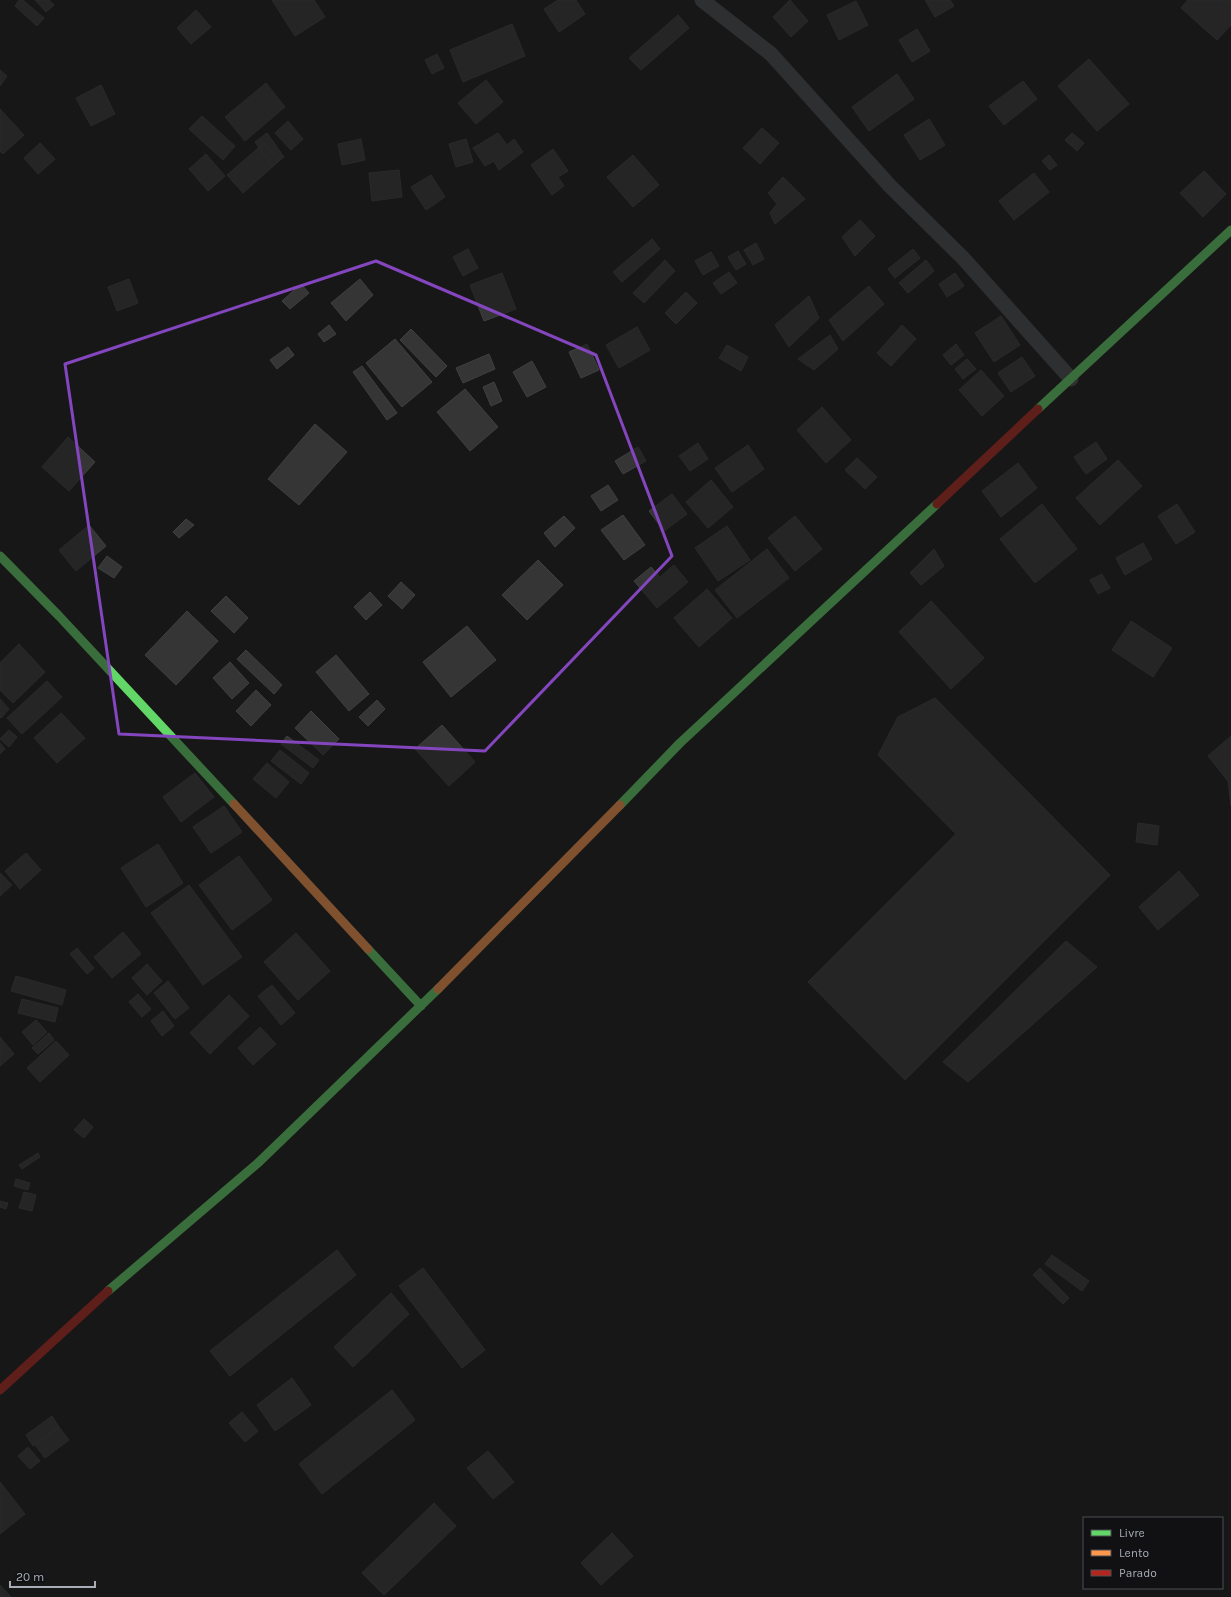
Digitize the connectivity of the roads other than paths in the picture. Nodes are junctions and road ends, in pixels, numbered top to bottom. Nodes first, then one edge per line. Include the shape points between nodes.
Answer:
1 (702, 0) edge
2 (1231, 230) edge
3 (1071, 379) junction
4 (0, 556) edge
5 (421, 1006) junction
6 (0, 1390) edge

1 - 3 lane via 771,54 890,186 963,258
2 - 3 main road
3 - 5 main road via 680,744
4 - 5 main road via 59,616
5 - 6 main road via 259,1162 105,1294

